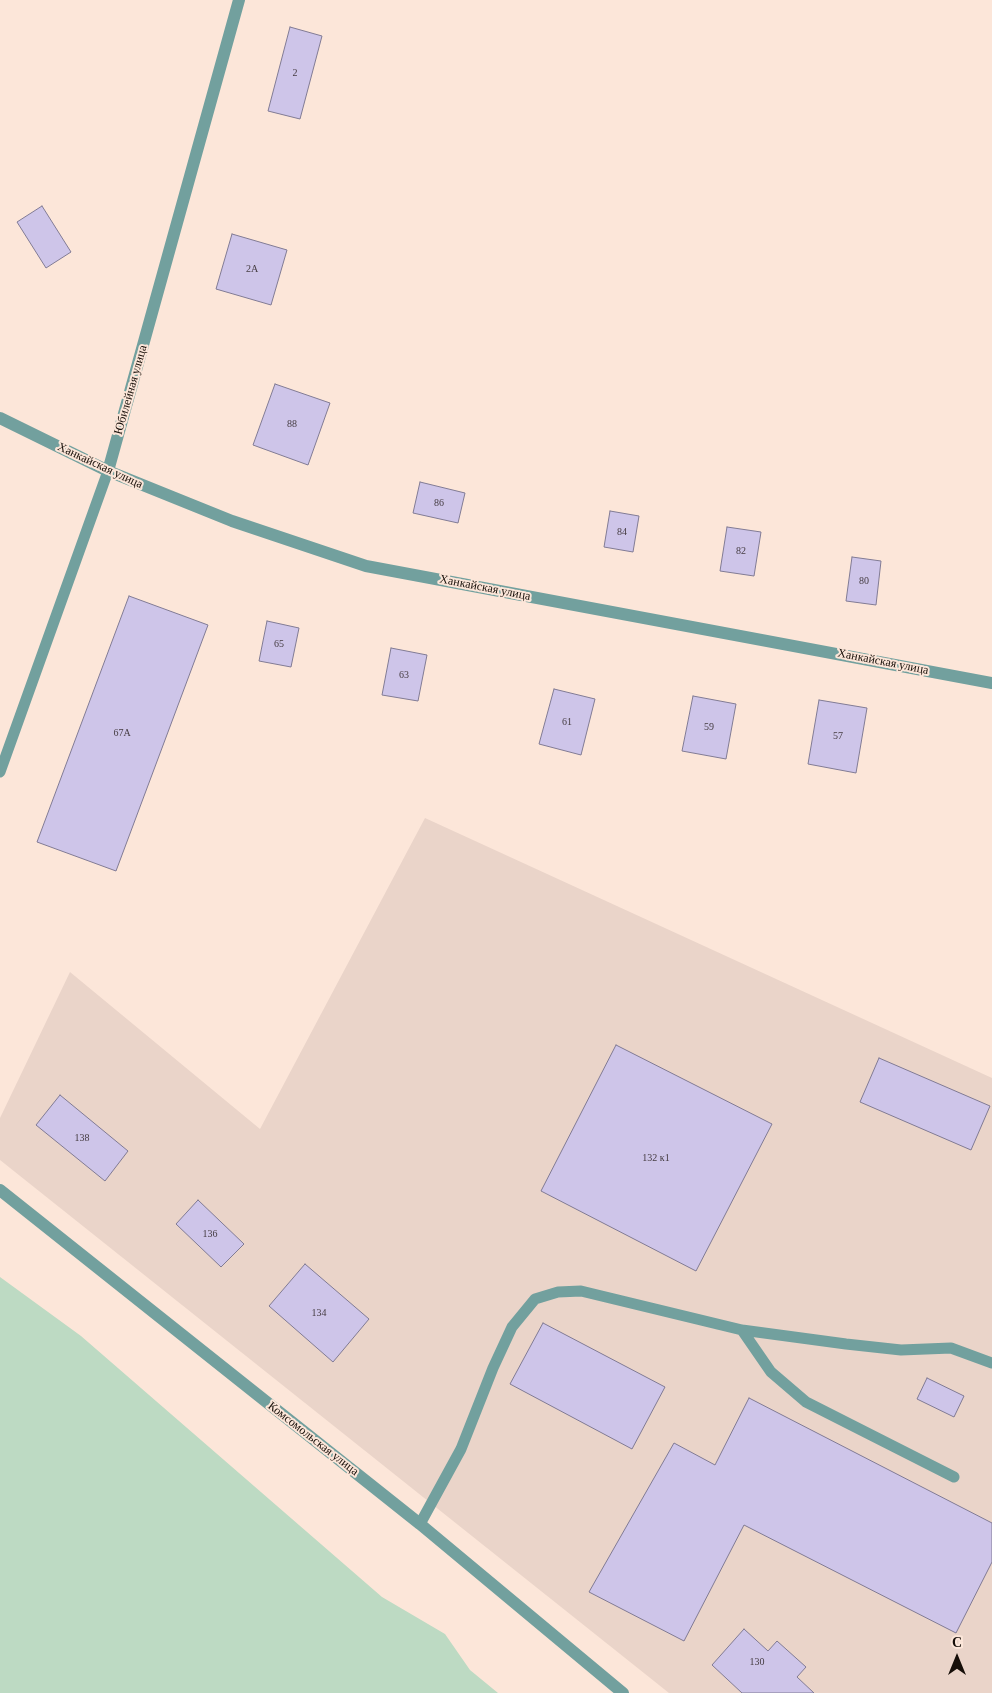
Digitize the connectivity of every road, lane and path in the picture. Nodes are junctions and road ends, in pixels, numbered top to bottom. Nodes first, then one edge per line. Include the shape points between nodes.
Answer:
1 (239, 0) edge
2 (0, 418) edge
3 (108, 472) junction
4 (992, 683) edge
5 (0, 772) edge
6 (0, 1190) edge
7 (742, 1330) junction
8 (992, 1363) edge
9 (954, 1476) dead end
10 (420, 1524) junction
11 (623, 1693) edge

1 - 3 street, Юбилейная улица
2 - 3 street, Ханкайская улица
3 - 4 street, Ханкайская улица via 232,522 366,566
3 - 5 lane, Юбилейная улица
6 - 10 street, Комсомольская улица
7 - 8 lane via 902,1350 951,1348
7 - 9 lane via 771,1372 806,1402
7 - 10 lane via 581,1292 558,1292 536,1299 512,1327 461,1449
10 - 11 street, Комсомольская улица

